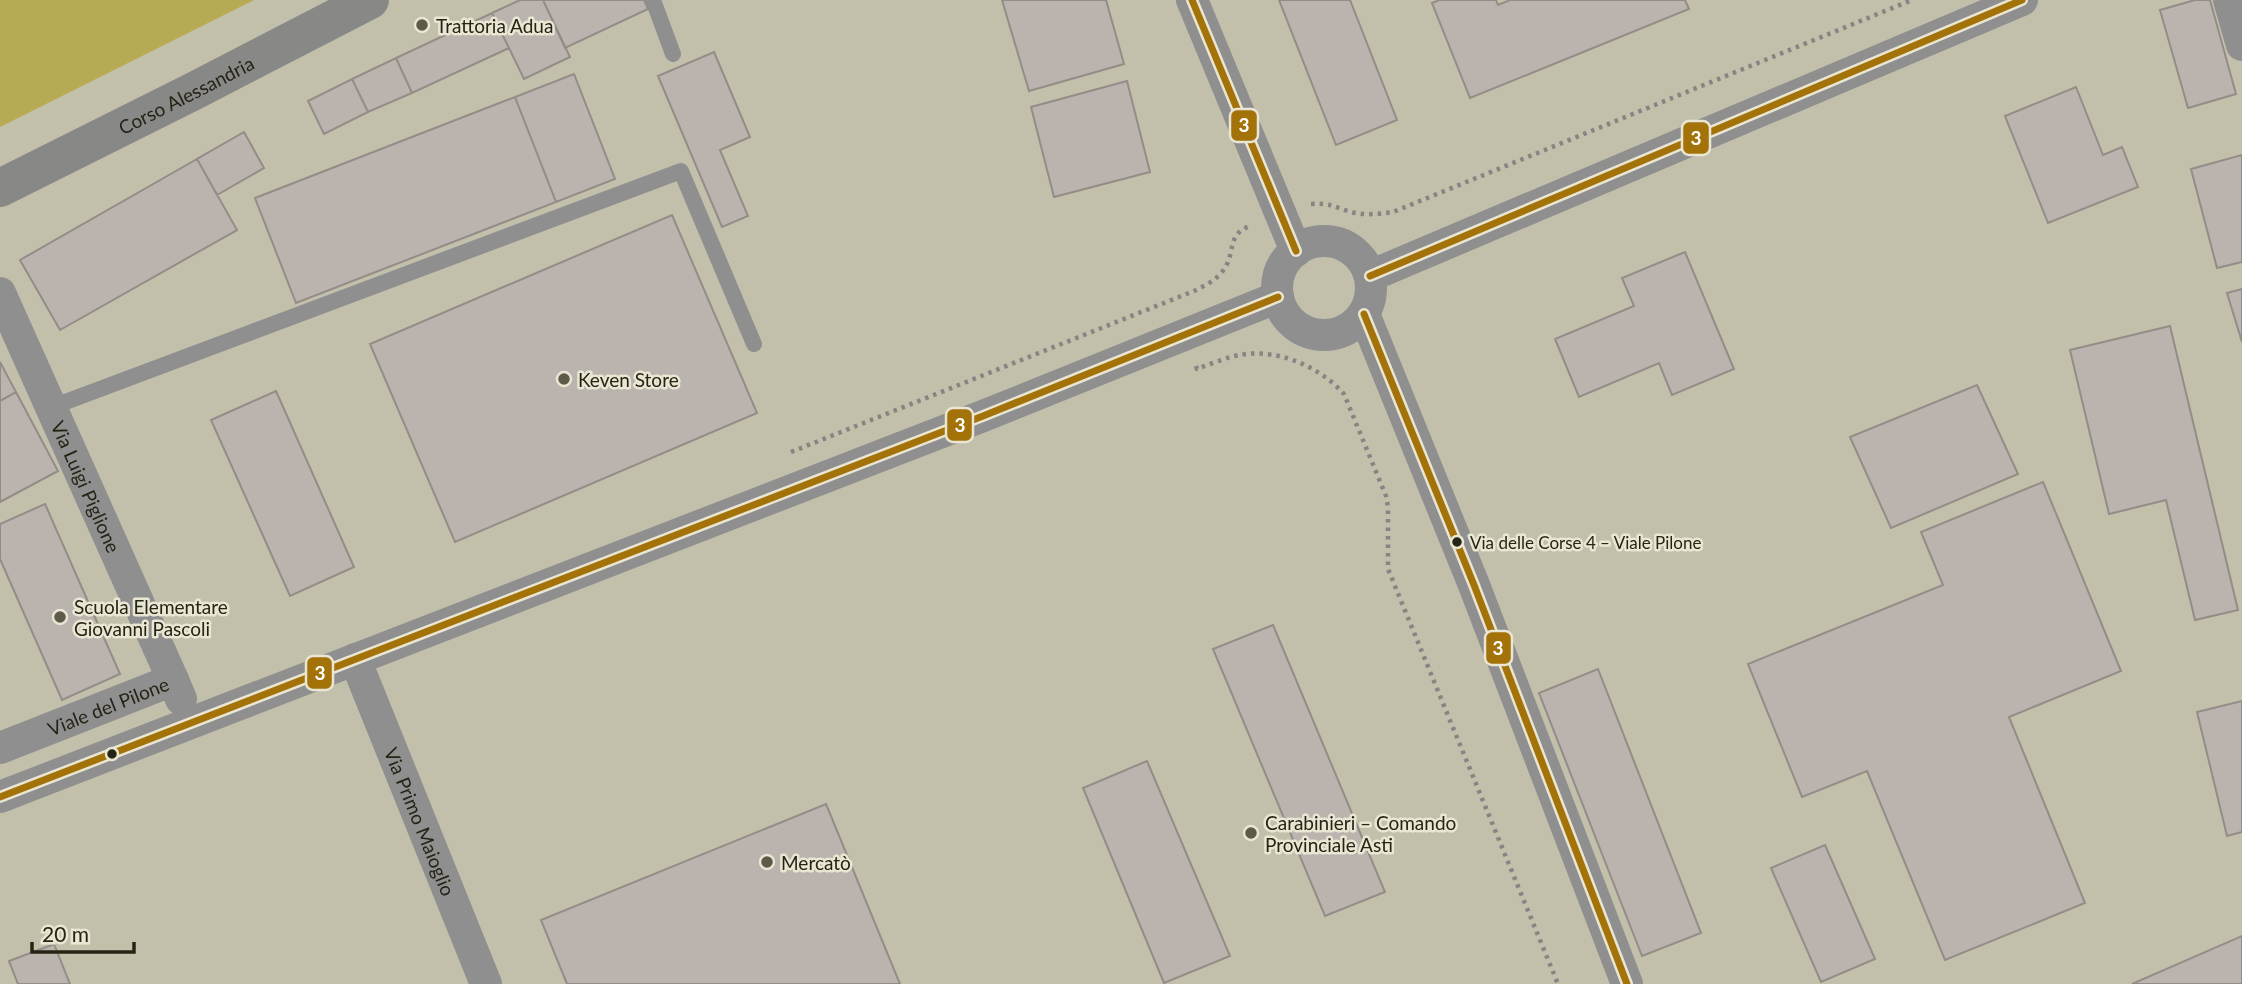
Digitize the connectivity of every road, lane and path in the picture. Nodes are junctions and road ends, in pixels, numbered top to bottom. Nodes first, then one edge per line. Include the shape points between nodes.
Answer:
1 (370, 0) edge
2 (653, 0) edge
3 (1192, 0) edge
4 (1912, 0) edge
5 (2020, 0) edge
6 (2229, 0) edge
7 (2242, 45) edge
8 (673, 54) dead end
9 (0, 188) edge
10 (1281, 214) junction
11 (1296, 251) junction
12 (1370, 276) junction
13 (0, 293) edge
14 (1278, 297) junction
15 (1169, 301) junction
16 (1364, 314) junction
17 (1184, 335) junction
18 (754, 344) dead end
19 (52, 407) junction
20 (783, 455) dead end
21 (355, 659) junction
22 (173, 680) junction
23 (192, 722) junction
24 (0, 748) edge
25 (0, 797) edge
26 (486, 984) edge
27 (1558, 984) edge
28 (1627, 984) edge

1 - 9 main road, Corso Alessandria
2 - 8 lane
3 - 10 street
4 - 10 path via 1393,212 1350,212 1329,203
5 - 12 street
6 - 7 street
10 - 11 street
10 - 15 path via 1240,230 1224,271 1213,281
11 - 12 street via 1325,241 1340,244 1354,251
11 - 14 street via 1281,271
12 - 16 street via 1370,302
13 - 19 street, Via Luigi Piglione
14 - 16 street via 1294,324 1323,336 1353,326
14 - 17 street
15 - 17 path
15 - 20 path
16 - 28 street
17 - 21 street
17 - 27 path via 1197,369 1257,353 1303,364 1344,394 1386,496 1388,569
18 - 19 lane via 681,171
19 - 22 street, Via Luigi Piglione
21 - 23 street
21 - 26 street, Via Primo Maioglio
22 - 23 street, Viale del Pilone
22 - 24 street, Viale del Pilone
23 - 25 street

